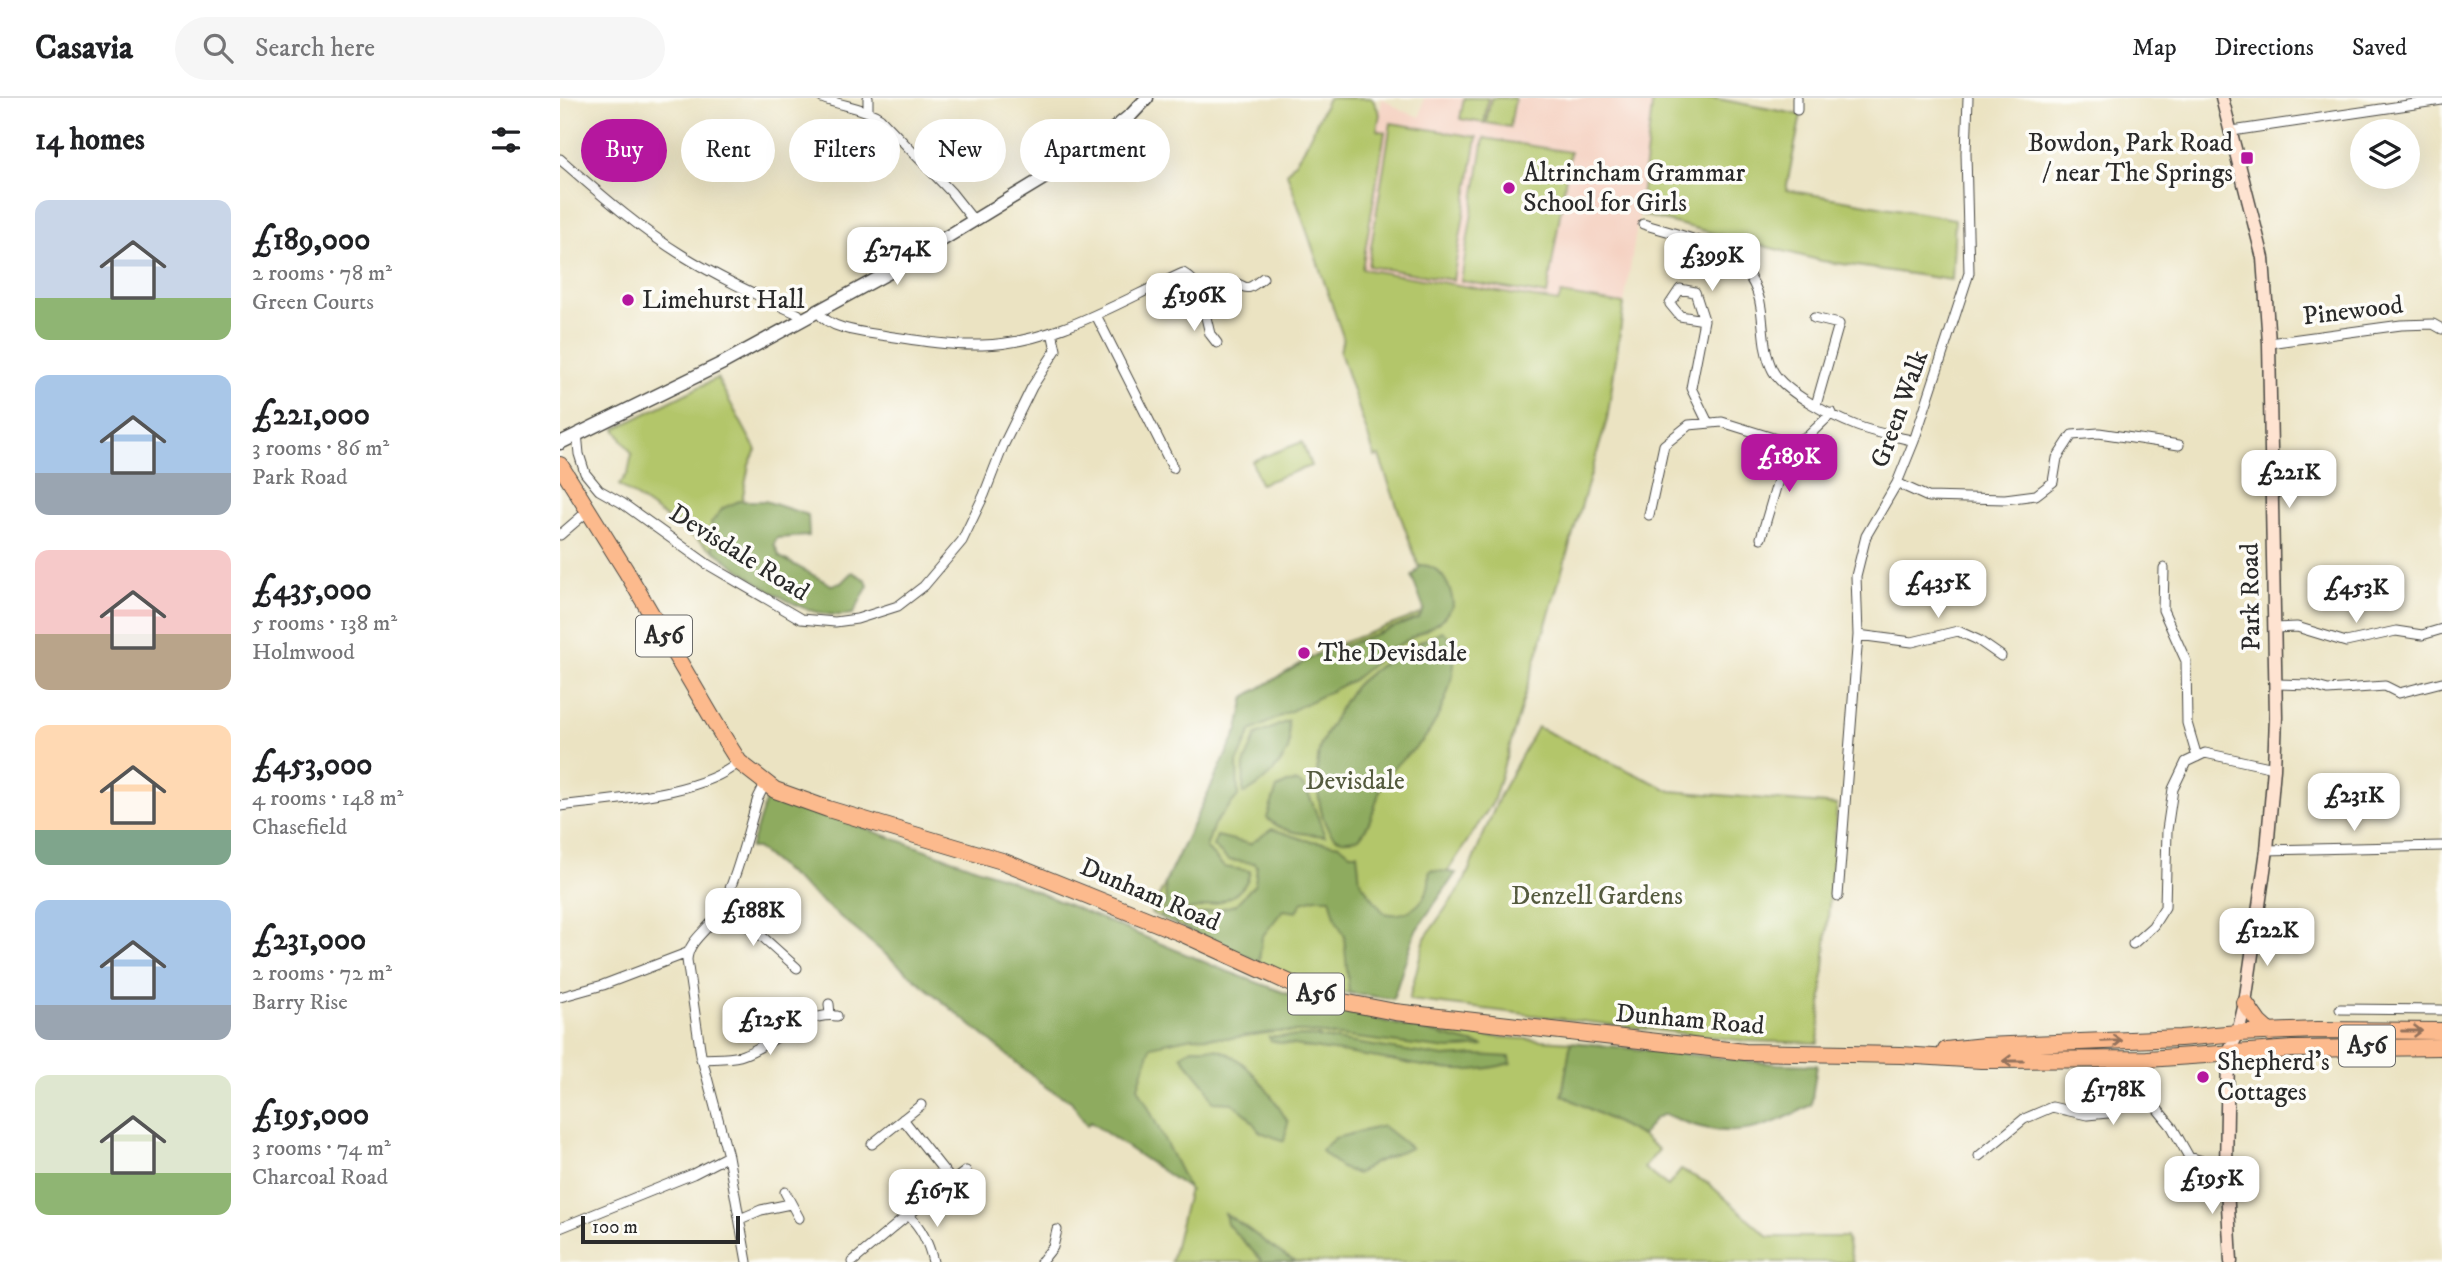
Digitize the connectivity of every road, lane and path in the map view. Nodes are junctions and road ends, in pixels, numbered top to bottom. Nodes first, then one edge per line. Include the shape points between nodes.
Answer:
1 (822, 98) edge
2 (868, 98) edge
3 (1147, 98) edge
4 (1797, 98) edge
5 (1968, 98) edge
6 (2222, 98) edge
7 (2442, 100) edge
8 (1797, 110) dead end
9 (869, 111) junction
10 (2232, 131) junction
11 (560, 159) edge
12 (974, 221) junction
13 (1643, 224) dead end
14 (1263, 278) dead end
15 (1204, 309) junction
16 (818, 312) junction
17 (1096, 315) junction
18 (1814, 318) dead end
19 (802, 320) junction
20 (1704, 320) dead end
21 (2441, 327) edge
22 (1052, 332) junction
23 (1217, 343) dead end
24 (2269, 343) junction
25 (1816, 405) junction
26 (1832, 413) junction
27 (1707, 423) junction
28 (577, 433) junction
29 (1914, 441) junction
30 (560, 443) edge
31 (1789, 443) junction
32 (2179, 445) dead end
33 (560, 465) edge
34 (1173, 468) dead end
35 (1897, 483) junction
36 (589, 510) junction
37 (1650, 515) dead end
38 (560, 535) edge
39 (1761, 538) dead end
40 (2164, 568) dead end
41 (2275, 628) junction
42 (2442, 629) edge
43 (1858, 635) junction
44 (2001, 656) dead end
45 (2442, 682) edge
46 (2276, 684) junction
47 (2197, 757) junction
48 (739, 762) junction
49 (2274, 768) junction
50 (765, 784) junction
51 (560, 806) edge
52 (2442, 846) edge
53 (2267, 850) junction
54 (1838, 896) dead end
55 (720, 911) junction
56 (2133, 944) dead end
57 (687, 953) junction
58 (797, 968) dead end
59 (560, 997) edge
60 (2245, 1003) junction
61 (829, 1004) dead end
62 (2340, 1009) dead end
63 (2442, 1010) edge
64 (2442, 1031) edge
65 (2270, 1032) junction
66 (2238, 1033) junction
67 (2179, 1038) junction
68 (2442, 1047) edge
69 (2293, 1049) junction
70 (2228, 1053) junction
71 (1901, 1055) junction
72 (701, 1059) junction
73 (921, 1105) dead end
74 (903, 1119) junction
75 (872, 1144) dead end
76 (728, 1156) junction
77 (1979, 1156) dead end
78 (2226, 1168) junction
79 (966, 1171) dead end
80 (952, 1181) junction
81 (785, 1192) dead end
82 (790, 1204) junction
83 (908, 1215) junction
84 (799, 1217) dead end
85 (740, 1219) junction
86 (560, 1228) edge
87 (1058, 1230) dead end
88 (747, 1262) edge
89 (852, 1262) edge
90 (933, 1262) edge
91 (1041, 1262) edge
92 (2231, 1262) edge

1 - 9 street
2 - 9 street
3 - 12 street via 1080,156
4 - 8 street
5 - 29 street, Green Walk via 1969,273
6 - 10 main road, Park Road
7 - 10 street
9 - 12 street
10 - 24 main road, Park Road via 2263,258
11 - 19 street via 625,215 683,256 798,313
12 - 16 street
13 - 25 street via 1726,252 1743,267 1761,305 1773,371 1783,384
14 - 15 street via 1251,288 1228,281 1213,296 1210,308
15 - 17 street via 1193,279 1183,273
15 - 23 street
16 - 19 street
16 - 22 street via 830,324 926,342 985,345
17 - 22 street
17 - 34 street
18 - 25 street via 1839,324
19 - 28 street
20 - 27 street via 1691,388
21 - 24 street, Pinewood via 2401,325
22 - 28 street, Devisdale Road via 1056,350 1032,387 962,541 924,586 898,606 857,619 801,619 707,564 593,483 581,464
24 - 41 main road, Park Road
25 - 26 street
26 - 29 street via 1857,426
26 - 31 street via 1807,437
27 - 31 street via 1722,422
27 - 37 street via 1689,425 1664,445
28 - 30 street
29 - 35 street, Green Walk
31 - 39 street
32 - 35 street via 2099,433 2072,435 2057,458 2053,482 2036,495 1928,497
33 - 36 highway, Dunham Road / A56
35 - 43 street, Green Walk via 1866,536 1856,576
36 - 38 street
36 - 48 highway, Dunham Road / A56
40 - 47 street via 2163,610 2186,662 2187,723
41 - 42 street via 2297,627 2346,642 2396,631 2422,635
41 - 46 main road, Park Road
43 - 44 street via 1912,642 1958,631
43 - 54 street, Green Walk
45 - 46 street via 2399,693 2385,686 2328,690
46 - 49 main road, Park Road
47 - 49 street via 2206,753
47 - 56 street via 2186,762 2173,789 2165,907
48 - 50 highway, Dunham Road / A56
48 - 51 street via 692,785
49 - 53 main road, Park Road
50 - 55 street
50 - 71 highway, Dunham Road / A56 via 828,809 1002,861 1181,933 1323,998 1438,1018 1745,1052
52 - 53 street
53 - 60 main road, Park Road
55 - 57 street
55 - 58 street via 756,931
57 - 59 street
57 - 72 street
60 - 65 highway
60 - 66 main road, Park Road
61 - 72 street via 833,1016 804,1023 741,1056
62 - 63 street
65 -> 64 highway, Dunham Road / A56
65 - 66 highway, Dunham Road / A56
66 - 67 highway, Dunham Road / A56
66 - 69 highway via 2249,1044 2279,1042
66 - 70 main road, Park Road
67 - 70 highway via 2187,1044 2216,1045
71 -> 67 highway, Dunham Road / A56 via 1984,1046
68 - 69 highway, Dunham Road / A56
69 - 70 highway, Dunham Road / A56
70 -> 71 highway, Dunham Road / A56 via 2066,1061
70 - 78 main road
72 - 76 street
73 - 74 street
74 - 75 street
74 - 80 street
76 - 85 street
76 - 86 street
77 - 78 street via 2024,1119 2052,1107 2087,1115 2108,1113 2131,1099 2154,1105 2189,1157
78 - 92 main road
79 - 80 street
80 - 83 street
81 - 82 street
82 - 84 street
82 - 85 street
83 - 89 street
83 - 90 street via 921,1229
85 - 88 street
87 - 91 street via 1053,1248

